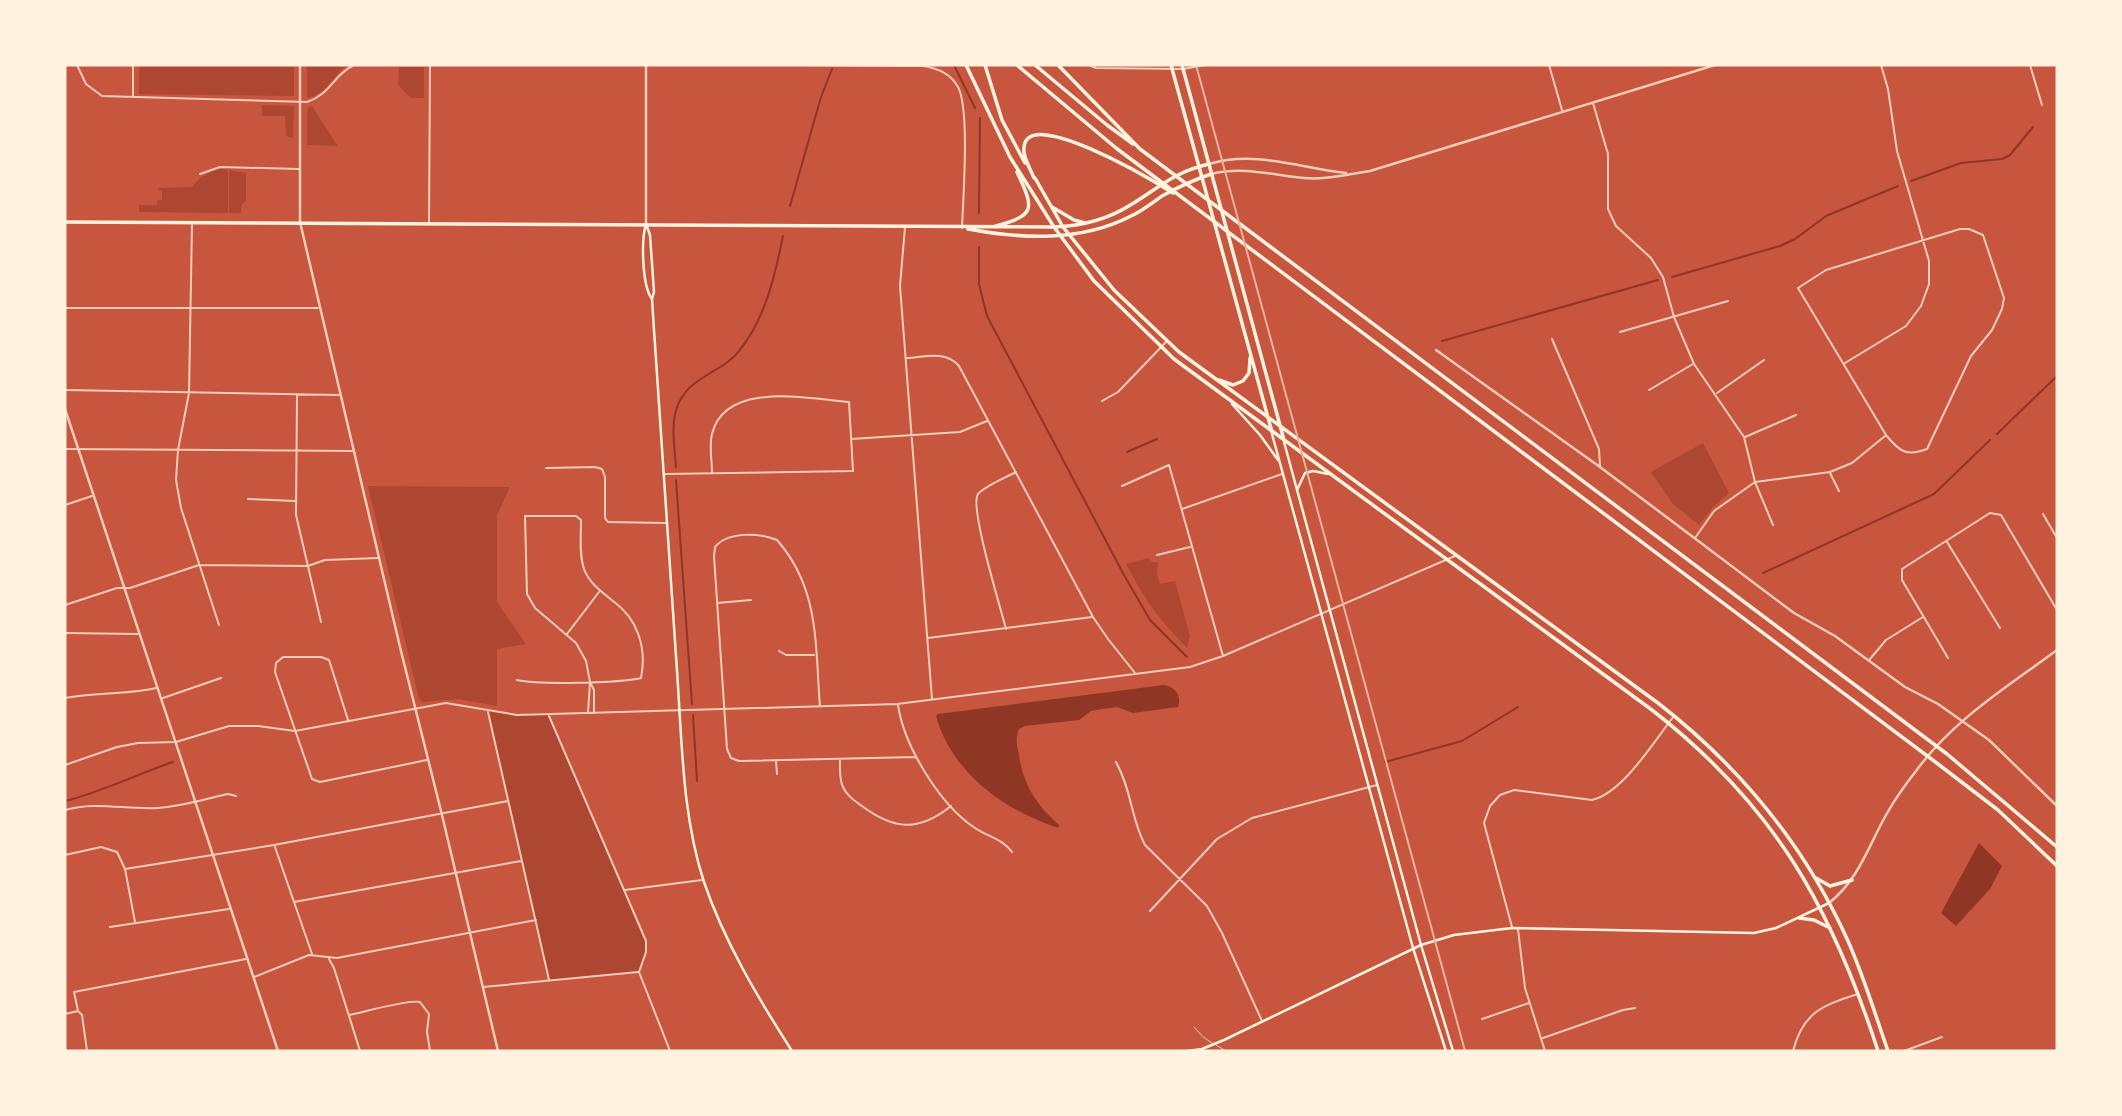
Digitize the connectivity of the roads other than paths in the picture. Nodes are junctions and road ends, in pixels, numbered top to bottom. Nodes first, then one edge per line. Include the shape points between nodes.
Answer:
1 (77, 65) edge
2 (133, 65) edge
3 (300, 65) edge
4 (354, 65) edge
5 (430, 65) edge
6 (646, 65) edge
7 (793, 65) edge
8 (966, 65) edge
9 (985, 65) edge
10 (1017, 65) edge
11 (1035, 65) edge
12 (1058, 65) edge
13 (1089, 65) edge
14 (1205, 65) edge
15 (1549, 65) edge
16 (1715, 65) edge
17 (1881, 65) edge
18 (2030, 65) edge
19 (1172, 67) edge
20 (1183, 67) edge
21 (133, 98) junction
22 (300, 101) junction
23 (1592, 102) junction
24 (2042, 105) dead end
25 (1562, 111) junction
26 (1140, 149) junction
27 (1010, 157) junction
28 (1209, 164) junction
29 (1199, 167) junction
30 (300, 169) junction
31 (200, 174) dead end
32 (1211, 174) junction
33 (1349, 174) junction
34 (1150, 176) junction
35 (1034, 177) junction
36 (1202, 177) junction
37 (1051, 206) junction
38 (65, 222) edge
39 (300, 222) junction
40 (192, 223) junction
41 (429, 223) junction
42 (1085, 223) junction
43 (646, 224) junction
44 (996, 226) junction
45 (905, 227) junction
46 (1054, 227) junction
47 (1063, 227) junction
48 (962, 228) junction
49 (1060, 235) junction
50 (1070, 235) junction
51 (1921, 240) junction
52 (652, 299) junction
53 (1728, 301) dead end
54 (65, 308) edge
55 (191, 308) junction
56 (319, 308) junction
57 (1674, 317) junction
58 (1620, 332) dead end
59 (1552, 339) dead end
60 (1167, 342) junction
61 (1161, 348) junction
62 (1436, 350) dead end
63 (1251, 356) junction
64 (905, 358) junction
65 (1764, 359) dead end
66 (1694, 364) junction
67 (1844, 364) junction
68 (1212, 377) junction
69 (65, 390) edge
70 (1648, 390) dead end
71 (189, 393) junction
72 (1716, 394) junction
73 (297, 395) junction
74 (340, 395) junction
75 (1102, 401) dead end
76 (1232, 404) junction
77 (65, 409) edge
78 (1796, 415) dead end
79 (1269, 418) junction
80 (988, 421) junction
81 (1280, 428) junction
82 (1272, 434) junction
83 (912, 435) junction
84 (1886, 435) junction
85 (1744, 437) junction
86 (851, 439) junction
87 (1284, 442) junction
88 (65, 449) edge
89 (78, 449) junction
90 (178, 450) junction
91 (296, 450) junction
92 (353, 451) junction
93 (1281, 464) junction
94 (1600, 467) junction
95 (546, 468) dead end
96 (712, 472) junction
97 (1016, 472) junction
98 (1830, 472) junction
99 (664, 474) junction
100 (1283, 474) junction
101 (1328, 474) junction
102 (1755, 482) junction
103 (1122, 486) dead end
104 (1297, 490) junction
105 (1839, 491) dead end
106 (93, 496) junction
107 (248, 499) dead end
108 (296, 500) junction
109 (65, 505) edge
110 (1181, 509) junction
111 (2043, 514) dead end
112 (667, 523) junction
113 (1773, 525) dead end
114 (1695, 538) junction
115 (2057, 538) edge
116 (1947, 541) junction
117 (1191, 546) junction
118 (1157, 555) dead end
119 (1456, 555) junction
120 (379, 558) junction
121 (1445, 559) junction
122 (199, 565) junction
123 (308, 566) junction
124 (124, 588) junction
125 (600, 591) junction
126 (751, 600) dead end
127 (717, 603) junction
128 (65, 605) edge
129 (1330, 610) junction
130 (2057, 610) edge
131 (1321, 614) junction
132 (1093, 617) junction
133 (1924, 617) junction
134 (321, 622) dead end
135 (219, 625) dead end
136 (2000, 628) dead end
137 (1006, 629) junction
138 (65, 633) edge
139 (139, 635) junction
140 (567, 635) junction
141 (927, 638) junction
142 (2057, 650) edge
143 (779, 651) dead end
144 (815, 655) junction
145 (1223, 656) junction
146 (1948, 657) dead end
147 (1869, 660) junction
148 (1135, 674) junction
149 (221, 678) dead end
150 (517, 680) dead end
151 (590, 681) junction
152 (157, 687) junction
153 (65, 698) edge
154 (161, 699) junction
155 (932, 700) junction
156 (897, 704) junction
157 (820, 707) junction
158 (415, 709) junction
159 (487, 709) junction
160 (725, 709) junction
161 (680, 711) junction
162 (588, 714) junction
163 (594, 714) junction
164 (548, 715) junction
165 (1674, 716) junction
166 (1961, 721) junction
167 (348, 722) junction
168 (1669, 723) junction
169 (295, 731) junction
170 (176, 742) junction
171 (916, 757) junction
172 (840, 759) junction
173 (428, 760) junction
174 (776, 761) junction
175 (1116, 762) dead end
176 (65, 765) edge
177 (777, 774) dead end
178 (1378, 784) junction
179 (1369, 787) junction
180 (236, 796) dead end
181 (195, 802) junction
182 (508, 802) junction
183 (951, 806) junction
184 (2057, 806) edge
185 (65, 810) edge
186 (442, 815) junction
187 (274, 845) junction
188 (2057, 847) edge
189 (1012, 852) dead end
190 (214, 854) junction
191 (65, 855) edge
192 (522, 861) junction
193 (2057, 866) edge
194 (125, 869) junction
195 (454, 874) junction
196 (1814, 877) junction
197 (1180, 879) junction
198 (703, 880) junction
199 (1852, 880) junction
200 (625, 890) junction
201 (294, 902) junction
202 (1829, 903) junction
203 (1821, 907) junction
204 (230, 909) junction
205 (1150, 911) dead end
206 (1799, 918) junction
207 (536, 920) junction
208 (135, 923) junction
209 (110, 927) dead end
210 (1512, 928) junction
211 (1518, 928) junction
212 (1832, 930) junction
213 (469, 933) junction
214 (1421, 944) junction
215 (1413, 948) junction
216 (313, 955) junction
217 (247, 959) junction
218 (329, 959) junction
219 (639, 972) junction
220 (253, 977) junction
221 (550, 980) junction
222 (483, 987) junction
223 (1858, 994) junction
224 (1530, 1003) junction
225 (1635, 1009) dead end
226 (78, 1011) junction
227 (65, 1014) edge
228 (349, 1015) junction
229 (1482, 1019) dead end
230 (1262, 1022) junction
231 (1194, 1027) dead end
232 (1942, 1037) dead end
233 (1542, 1039) junction
234 (1214, 1044) junction
235 (87, 1051) edge
236 (278, 1051) edge
237 (360, 1051) edge
238 (430, 1051) edge
239 (498, 1051) edge
240 (670, 1051) edge
241 (792, 1051) edge
242 (1187, 1051) edge
243 (1226, 1051) edge
244 (1446, 1051) edge
245 (1453, 1051) edge
246 (1545, 1051) edge
247 (1793, 1051) edge
248 (1878, 1051) edge
249 (1888, 1051) edge
250 (1904, 1051) edge

1 - 21 street via 91,89 102,96
2 - 21 street
3 - 22 street
4 - 22 street via 324,94
5 - 41 street
6 - 43 street
7 - 48 street via 923,65 948,75 957,85 964,112
8 - 27 main road
9 - 35 main road via 1002,120
10 - 34 main road
11 - 26 main road
12 - 26 main road
13 - 19 street
14 - 20 street
15 - 25 street
16 - 23 street
17 - 51 street via 1897,151
18 - 24 street
19 - 20 street
19 - 29 main road
20 - 28 main road
21 - 22 street
22 - 30 street
23 - 25 street
23 - 57 street via 1608,154 1608,209 1616,226 1651,258 1663,277
25 - 33 street
26 - 188 main road via 1926,738
27 - 44 main road via 1029,204 1020,219
27 - 46 main road
28 - 29 main road
28 - 32 main road
28 - 33 street via 1253,159
29 - 36 main road
29 - 42 main road via 1170,178 1124,209
30 - 31 street via 220,167
30 - 39 street
32 - 33 street via 1255,170 1304,178
32 - 36 main road
32 - 81 main road
34 - 35 main road via 1044,133 1034,135 1025,147
34 - 193 main road via 1917,747 1998,810
35 - 37 main road
36 - 50 main road via 1114,224
36 - 63 main road
37 - 42 main road
37 - 47 main road
38 - 40 main road
39 - 40 main road
39 - 41 main road
39 - 56 street
40 - 55 street
41 - 43 main road
42 - 47 main road
43 - 45 main road
43 - 52 main road
43 - 52 main road via 644,257 647,293
44 - 46 main road
44 - 48 main road
45 - 48 main road
45 - 64 street via 900,286
46 - 47 main road
46 - 49 main road
47 - 50 main road
48 - 49 main road via 999,235
49 - 50 main road
49 - 61 main road via 1094,281
50 - 60 main road via 1101,275
51 - 67 street via 1929,261 1929,284 1921,306 1906,326
51 - 67 street via 1826,270 1798,288
51 - 84 street via 1960,229 1983,235 2004,298 1992,330 1971,356 1927,449 1905,452
52 - 99 main road
53 - 57 street
54 - 55 street
55 - 56 street
55 - 71 street
56 - 74 street
57 - 58 street
57 - 66 street
59 - 94 street via 1599,449
60 - 61 street
60 - 68 main road
61 - 75 street via 1116,394
61 - 76 main road
62 - 94 street
63 - 68 main road via 1248,376 1241,383
63 - 79 main road
64 - 80 street via 943,355 955,361
64 - 83 street
65 - 72 street
66 - 70 street
66 - 72 street
67 - 84 street
68 - 79 main road
69 - 71 street
71 - 73 street
71 - 90 street
72 - 85 street
73 - 74 street
73 - 91 street
74 - 92 street
76 - 82 main road
76 - 93 main road
77 - 89 street
78 - 85 street
79 - 81 main road
79 - 82 main road
80 - 83 street via 960,432
80 - 97 street
81 - 87 main road
81 - 119 main road
82 - 87 main road
82 - 93 main road
83 - 86 street
83 - 141 street
84 - 98 street via 1852,463
85 - 102 street
86 - 96 street via 853,471
86 - 96 street via 849,402 779,395 749,400 730,408 717,421 712,436
87 - 101 main road
87 - 104 main road
88 - 89 street
89 - 90 street
89 - 106 street
90 - 91 street
90 - 122 street via 177,490
91 - 92 street
91 - 108 street
92 - 120 street
93 - 100 main road
94 - 114 street
95 - 112 street via 602,468 608,522
96 - 99 street
97 - 132 street
97 - 137 street via 979,493 975,502
98 - 102 street
98 - 105 street
99 - 112 main road
100 - 110 street
100 - 131 main road
101 - 104 main road via 1307,472
101 - 121 main road
102 - 113 street
102 - 114 street via 1714,511
103 - 110 street via 1169,465
104 - 129 main road
106 - 109 street
106 - 124 street
107 - 108 street
108 - 123 street
110 - 117 street
111 - 115 street
112 - 161 main road
114 - 147 street via 1794,613
116 - 130 street via 1990,513 2001,515
116 - 133 street via 1900,574
116 - 136 street
117 - 118 street
117 - 145 street
119 - 121 street
119 - 165 main road
120 - 123 street via 325,559
120 - 158 street
121 - 129 street
121 - 168 main road
122 - 123 street
122 - 124 street
122 - 135 street
123 - 134 street
124 - 128 street
124 - 139 street
125 - 140 street
125 - 140 street via 583,565 581,520 576,516 525,516 527,594 535,608
125 - 151 street via 636,625 641,678
126 - 127 street
127 - 144 street via 714,556 720,541 734,536 777,540 807,589
127 - 160 street
129 - 131 street
129 - 178 main road
131 - 145 street
131 - 179 main road
132 - 137 street
132 - 148 street
133 - 146 street
133 - 147 street via 1886,640
137 - 141 street
138 - 139 street
139 - 152 street
140 - 151 street via 583,652
141 - 155 street
142 - 166 street
143 - 144 street
144 - 157 street
145 - 148 street via 1190,667
147 - 166 street
148 - 155 street
149 - 154 street
150 - 151 street
151 - 162 street
151 - 163 street
152 - 153 street via 128,694
152 - 154 street
154 - 170 street
155 - 156 street
156 - 157 street
156 - 171 street
157 - 160 street
158 - 159 street via 446,703
158 - 167 street
158 - 173 street
159 - 164 street
159 - 182 street
160 - 161 street
160 - 174 street via 731,758
161 - 163 street
161 - 198 main road via 689,815
162 - 163 street
162 - 164 street
164 - 200 street
165 - 168 street
165 - 196 main road via 1753,791
166 - 184 street via 1989,740
166 - 199 street via 1902,790
167 - 169 street
167 - 169 street via 329,660 283,657 276,663 275,673
168 - 203 main road via 1748,800
168 - 210 street via 1616,789 1602,798 1514,790 1500,795 1490,806 1484,823
169 - 170 street via 229,726
169 - 173 street via 308,772 320,782
170 - 176 street via 138,743
170 - 181 street
171 - 172 street
171 - 183 street
172 - 174 street
172 - 183 street via 843,789 879,819 891,824 923,823
173 - 186 street
174 - 177 street
175 - 197 street via 1145,845
178 - 179 street
178 - 214 main road
179 - 197 street via 1252,818 1217,839
179 - 215 main road
180 - 181 street via 229,793
181 - 185 street via 155,808 97,804
181 - 190 street
182 - 186 street
182 - 192 street
183 - 189 street via 974,828 1006,844
186 - 187 street
186 - 195 street
187 - 190 street
187 - 201 street
190 - 194 street
190 - 204 street
191 - 194 street via 101,847 117,852
192 - 195 street
192 - 207 street
194 - 208 street
195 - 201 street
195 - 213 street
196 - 199 main road via 1830,886
196 - 202 main road
197 - 205 street
197 - 230 street via 1216,921
198 - 200 street
198 - 241 main road via 728,939
199 - 202 street
200 - 219 street via 646,942
201 - 216 street
202 - 203 main road
202 - 249 main road via 1853,952
203 - 206 main road
203 - 212 main road
204 - 208 street
204 - 217 street
206 - 211 main road via 1776,928 1736,934
206 - 212 main road via 1825,923
207 - 213 street
207 - 221 street
208 - 209 street
210 - 211 main road
210 - 214 main road via 1473,931
211 - 224 street
212 - 223 main road
213 - 218 street
213 - 222 street
214 - 215 main road
214 - 245 main road
215 - 230 main road
215 - 244 main road
216 - 218 street
216 - 220 street
217 - 220 street
217 - 226 street via 74,992
218 - 228 street
219 - 221 street
219 - 240 street
220 - 236 street
221 - 222 street
222 - 239 street
223 - 247 street via 1814,1012
223 - 248 main road
224 - 229 street
224 - 233 street
225 - 233 street
226 - 227 street
226 - 235 street
228 - 237 street
228 - 238 street via 420,1002 429,1014
230 - 234 main road
231 - 234 lane
232 - 250 street
233 - 246 street
234 - 242 main road
234 - 243 lane

